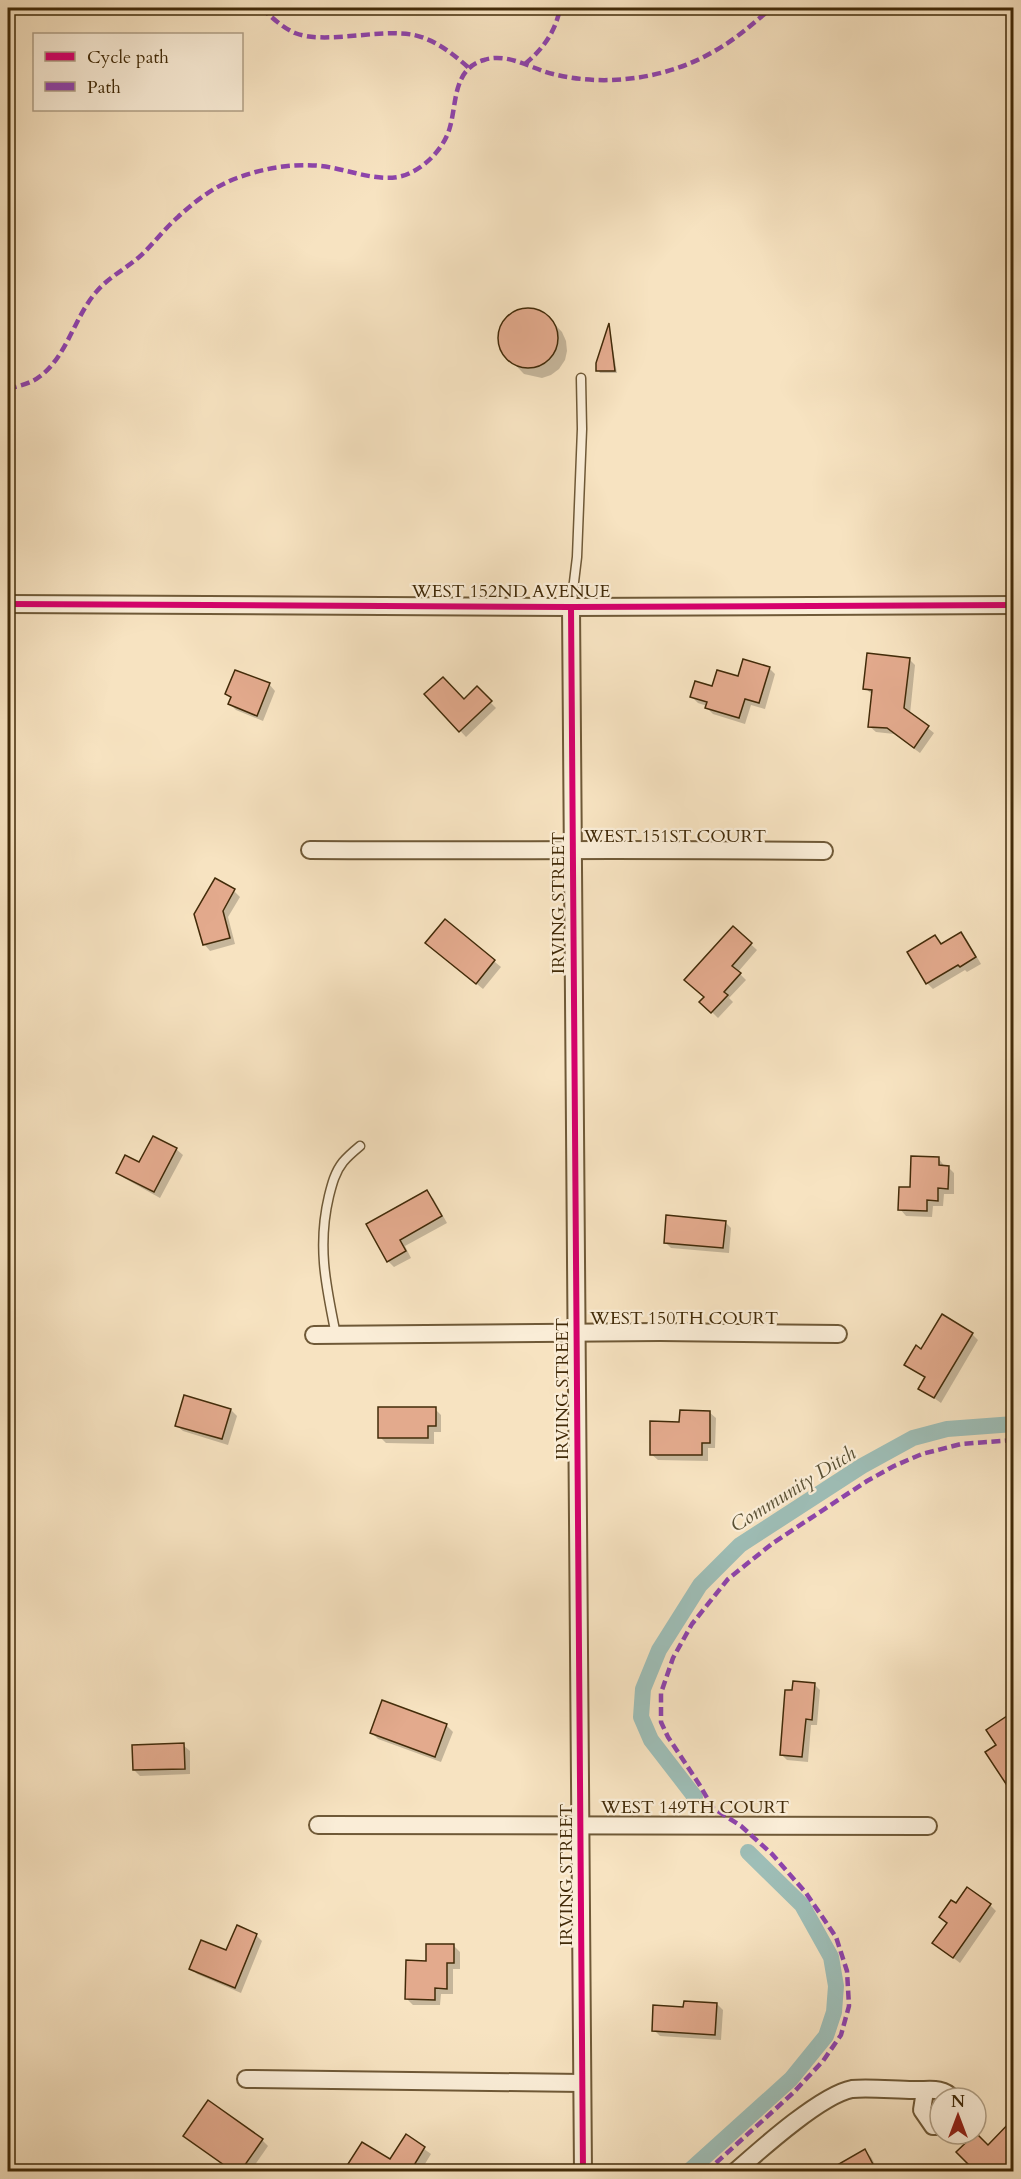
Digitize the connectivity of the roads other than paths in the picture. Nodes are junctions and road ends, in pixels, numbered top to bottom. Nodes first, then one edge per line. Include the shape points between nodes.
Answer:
1 (581, 378) dead end
2 (8, 604) edge
3 (1014, 605) edge
4 (571, 607) junction
5 (310, 850) dead end
6 (573, 851) junction
7 (824, 851) dead end
8 (360, 1146) dead end
9 (576, 1333) junction
10 (838, 1334) dead end
11 (314, 1335) dead end
12 (336, 1335) junction
13 (318, 1825) dead end
14 (580, 1826) junction
15 (928, 1826) dead end
16 (246, 2079) dead end
17 (582, 2083) junction
18 (928, 2090) edge
19 (925, 2091) junction
20 (928, 2119) edge
21 (583, 2172) edge
22 (735, 2172) edge

1 - 4 lane via 577,566
2 - 4 street, WEST 152ND AVENUE
3 - 4 street, WEST 152ND AVENUE
4 - 6 street, IRVING STREET
5 - 6 street, WEST 151ST COURT
6 - 7 street, WEST 151ST COURT
6 - 9 street, IRVING STREET
8 - 12 lane via 342,1162 333,1180 323,1233 324,1278
9 - 10 street, WEST 150TH COURT
9 - 12 street, WEST 150TH COURT
9 - 14 street, IRVING STREET
11 - 12 street, WEST 150TH COURT
13 - 14 street, WEST 149TH COURT
14 - 15 street, WEST 149TH COURT
14 - 17 street, IRVING STREET
16 - 17 street
17 - 21 street, IRVING STREET
18 - 19 street
19 - 20 street via 922,2110
19 - 22 street via 853,2089 830,2098

